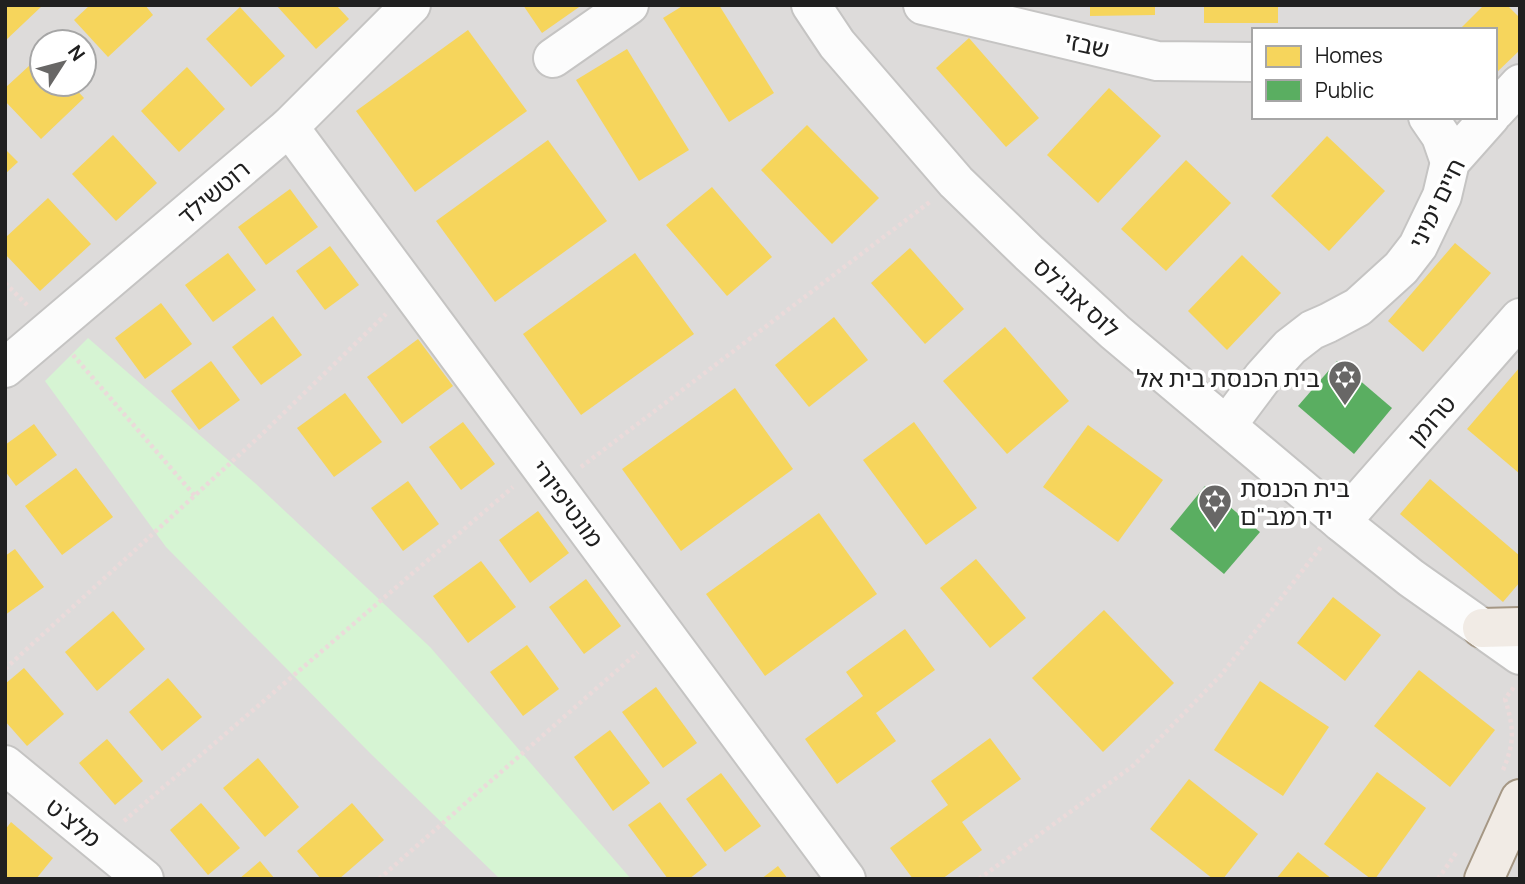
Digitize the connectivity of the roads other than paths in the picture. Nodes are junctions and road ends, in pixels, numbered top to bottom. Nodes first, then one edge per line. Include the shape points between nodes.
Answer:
1 (411, 5) edge
2 (629, 5) edge
3 (811, 5) edge
4 (923, 5) edge
5 (553, 58) dead end
6 (1252, 62) edge
7 (1520, 84) edge
8 (1497, 109) edge
9 (1429, 119) edge
10 (1488, 119) edge
11 (289, 127) junction
12 (1450, 162) junction
13 (1520, 318) edge
14 (5, 368) edge
15 (1227, 425) junction
16 (1342, 522) junction
17 (1411, 578) junction
18 (1520, 627) edge
19 (1482, 628) junction
20 (1520, 655) edge
21 (1520, 680) edge
22 (5, 765) edge
23 (1520, 799) edge
24 (144, 879) edge
25 (846, 879) edge
26 (1484, 879) edge

1 - 11 street, רוטשילד
2 - 5 street
3 - 15 street, לוס אנג'לס via 837,44 956,182 1115,332
4 - 6 street, שבזי via 1157,61
7 - 8 street
9 - 12 street
10 - 12 street, חיים ימיני
11 - 14 street, רוטשילד
11 - 25 street, מונטיפיורי
12 - 15 street, חיים ימיני via 1442,197 1418,246 1401,268 1357,307 1290,347
13 - 16 street, טרומן
15 - 16 street, לוס אנג'לס
16 - 17 street, לוס אנג'לס
17 - 19 street, לוס אנג'לס
17 - 21 street, לוס אנג'לס via 1472,641
18 - 19 main road
19 - 20 street, לוס אנג'לס
22 - 24 street, מלצ'ט
23 - 26 main road

